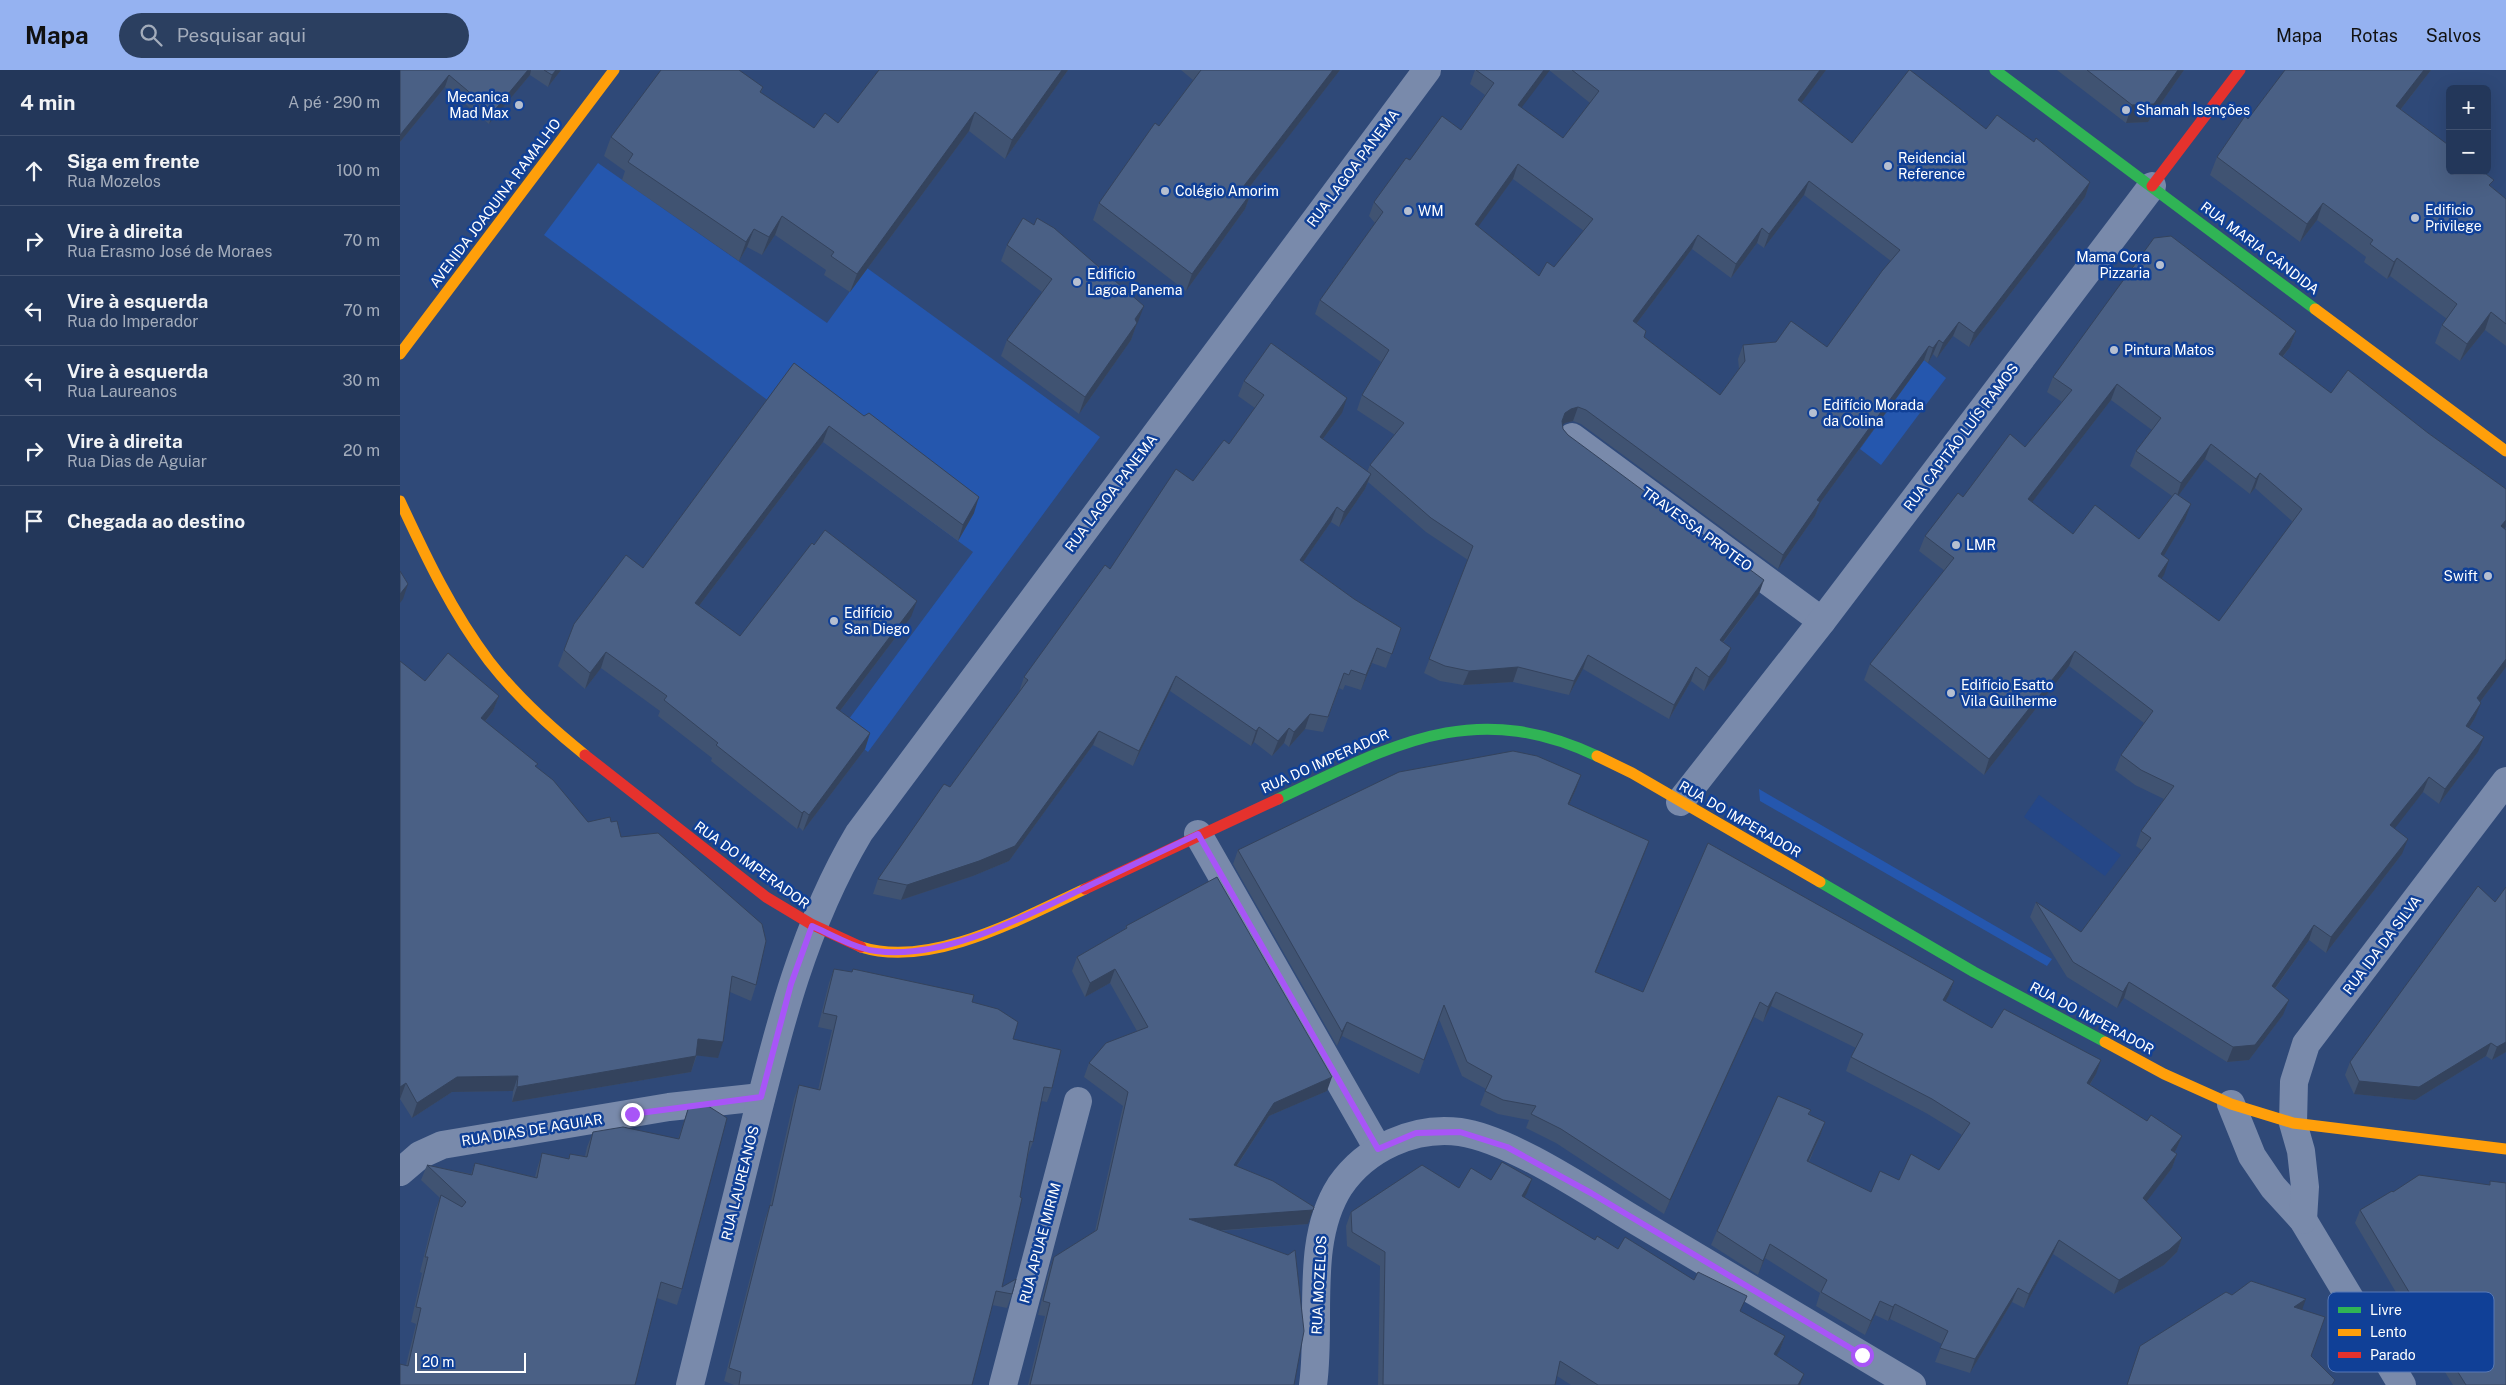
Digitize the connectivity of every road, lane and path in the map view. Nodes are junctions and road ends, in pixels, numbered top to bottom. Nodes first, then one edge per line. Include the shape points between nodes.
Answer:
1 (614, 70) edge
2 (1427, 70) edge
3 (1995, 70) edge
4 (2240, 70) edge
5 (2152, 186) junction
6 (400, 354) edge
7 (1572, 437) edge
8 (2506, 451) edge
9 (400, 501) edge
10 (1822, 621) junction
11 (2506, 781) edge
12 (1680, 802) junction
13 (1198, 834) junction
14 (812, 926) junction
15 (761, 1097) junction
16 (1078, 1101) dead end
17 (2231, 1104) junction
18 (2293, 1123) junction
19 (1378, 1149) junction
20 (2506, 1149) edge
21 (400, 1172) edge
22 (2303, 1220) junction
23 (2346, 1292) edge
24 (2394, 1372) edge
25 (690, 1385) edge
26 (1003, 1385) edge
27 (1313, 1385) edge
28 (1912, 1385) edge
29 (2402, 1385) edge

1 - 6 street, AVENIDA JOAQUINA RAMALHO
2 - 14 street, RUA LAGOA PANEMA via 859,833 836,870
3 - 5 street, RUA MARIA CÂNDIDA
4 - 5 street, RUA CAPITÃO LUÍS RAMOS
5 - 8 street, RUA MARIA CÂNDIDA
5 - 10 street, RUA CAPITÃO LUÍS RAMOS
7 - 10 street, TRAVESSA PROTEO
9 - 14 street, RUA DO IMPERADOR via 434,576 459,619 491,663 533,709 584,755 739,877
10 - 12 street, RUA CAPITÃO LUÍS RAMOS
11 - 18 street, RUA IDA DA SILVA via 2306,1044 2294,1082
12 - 13 street, RUA DO IMPERADOR via 1581,747 1502,726 1452,730 1387,748
12 - 17 street, RUA DO IMPERADOR via 1983,976 2164,1074
13 - 14 street, RUA DO IMPERADOR via 1015,921 958,943 907,951 876,951
13 - 19 street
14 - 15 street, RUA LAUREANOS via 791,984
15 - 21 street, RUA DIAS DE AGUIAR via 670,1107 442,1145 420,1155
15 - 25 street, RUA LAUREANOS
16 - 26 street, RUA APUAE MIRIM
17 - 18 street, RUA DO IMPERADOR
17 - 22 street via 2252,1156 2273,1187
18 - 20 street, RUA DO IMPERADOR
18 - 22 street, RUA IDA DA SILVA via 2301,1151 2305,1186
19 - 27 street, RUA MOZELOS via 1355,1167 1324,1217 1319,1243
19 - 28 street, RUA MOZELOS via 1416,1133 1451,1132 1507,1147 1591,1193
22 - 23 street
24 - 29 street

